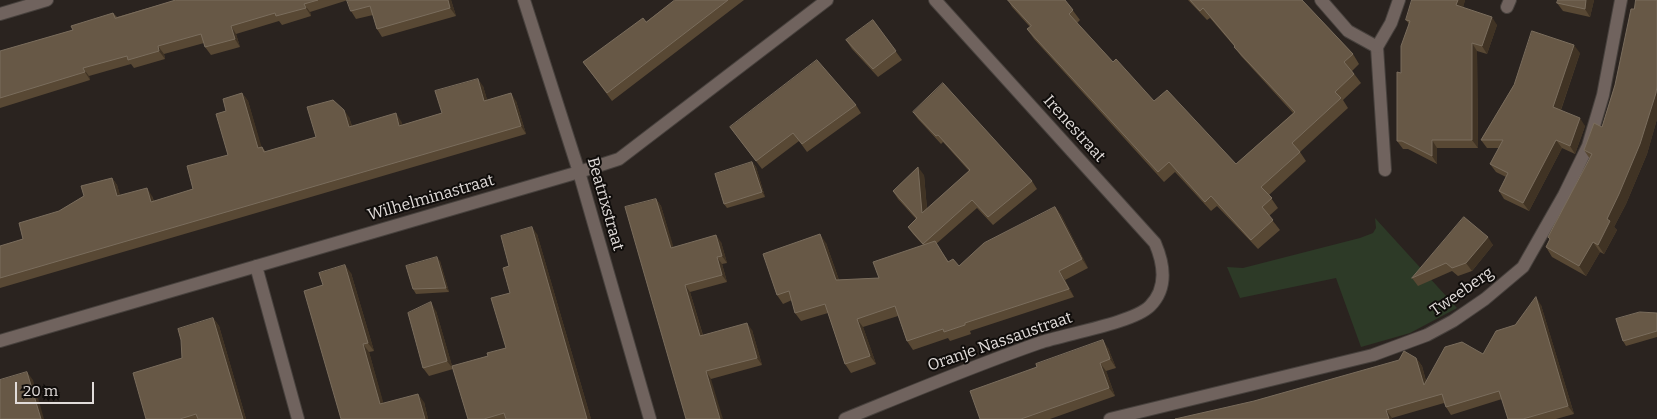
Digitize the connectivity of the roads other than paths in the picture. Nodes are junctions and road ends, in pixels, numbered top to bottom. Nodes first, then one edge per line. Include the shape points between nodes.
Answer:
1 (47, 0) edge
2 (524, 0) edge
3 (827, 0) edge
4 (935, 0) edge
5 (1321, 0) edge
6 (1399, 0) edge
7 (1622, 0) edge
8 (0, 14) edge
9 (1377, 46) junction
10 (1385, 170) dead end
11 (579, 172) junction
12 (256, 266) junction
13 (1160, 290) joint
14 (0, 341) edge
15 (298, 419) edge
16 (650, 419) edge
17 (845, 419) edge
18 (1110, 419) edge

1 - 8 street
2 - 11 street, Beatrixstraat
3 - 11 street, Wilhelminastraat via 619,159
4 - 13 street, Irenestraat via 1155,243 1164,274
5 - 9 street via 1348,31
6 - 9 street via 1392,23
7 - 18 street, Tweeberg via 1603,95 1588,146 1564,196 1523,267 1485,299 1427,335 1373,355
9 - 10 street
11 - 12 street, Wilhelminastraat
11 - 16 street, Beatrixstraat
12 - 14 street, Wilhelminastraat
12 - 15 street
13 - 17 street, Oranje Nassaustraat via 1150,306 1132,317 1041,343

